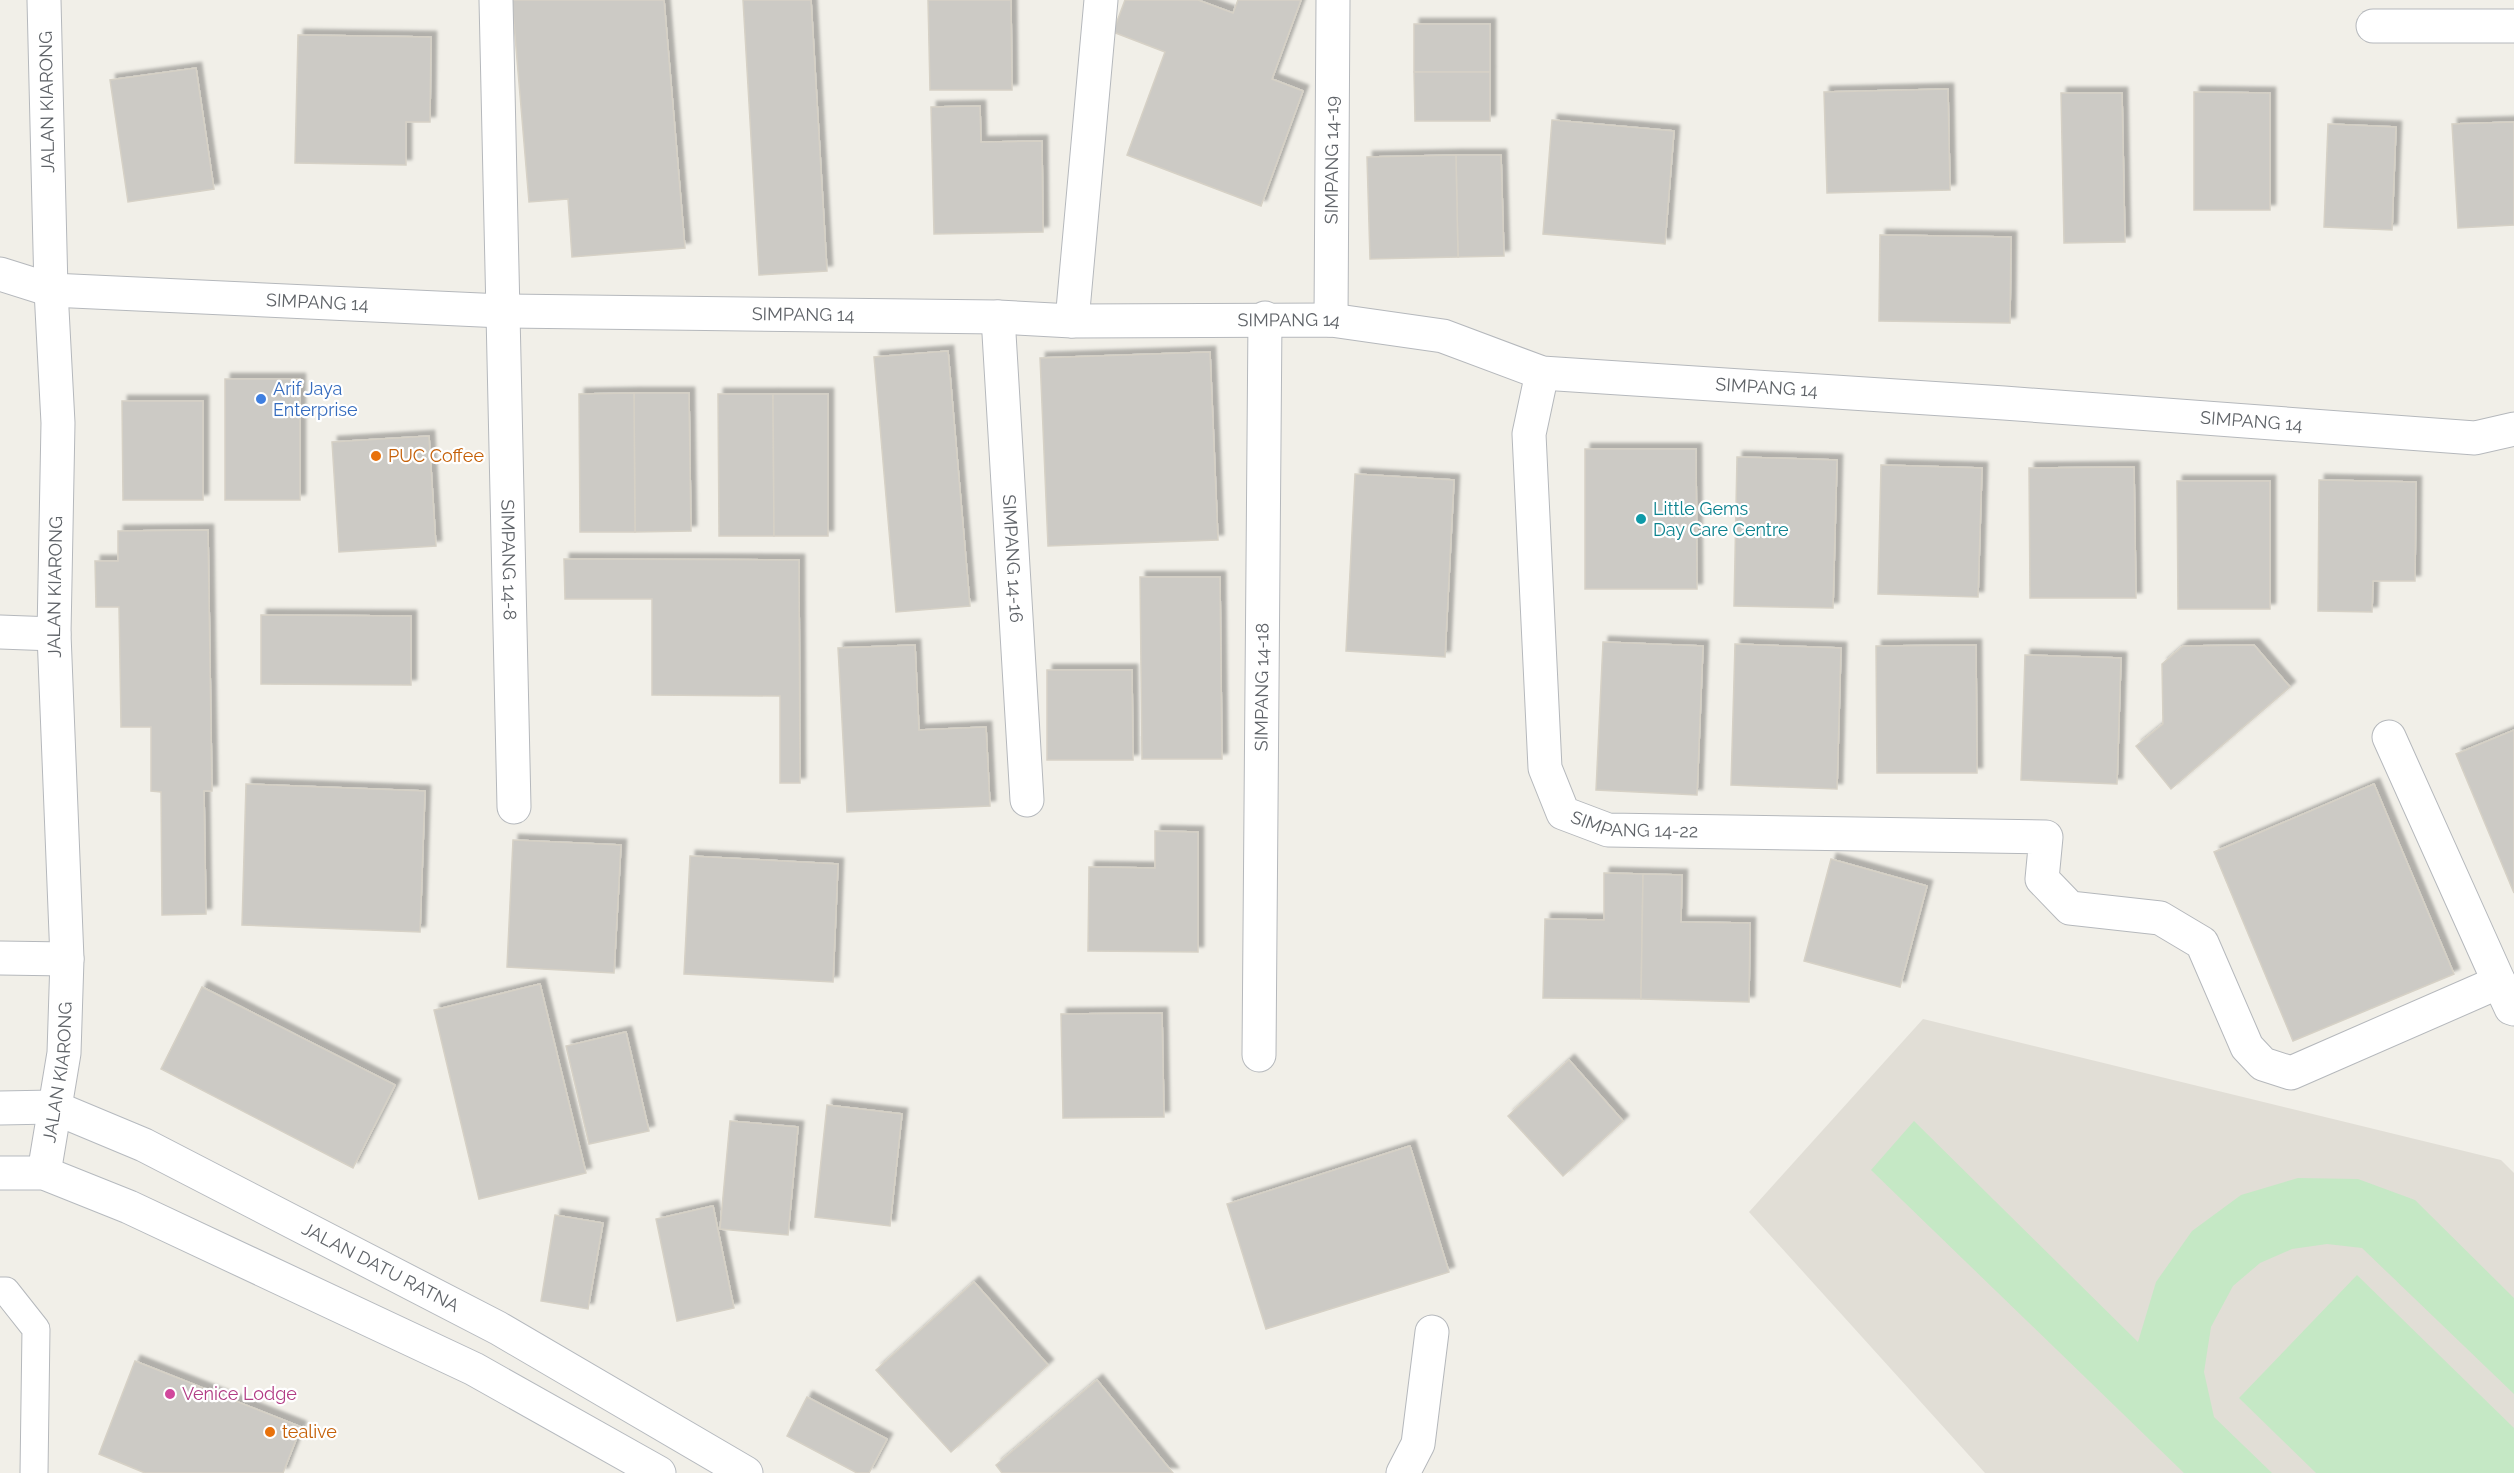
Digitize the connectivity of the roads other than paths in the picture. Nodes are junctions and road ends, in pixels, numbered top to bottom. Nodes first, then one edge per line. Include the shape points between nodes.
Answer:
1 (44, 0) edge
2 (496, 0) edge
3 (1101, 0) edge
4 (1333, 0) edge
5 (2373, 26) dead end
6 (2514, 26) edge
7 (0, 274) edge
8 (51, 290) junction
9 (502, 311) junction
10 (998, 317) junction
11 (1265, 318) junction
12 (1331, 320) junction
13 (1072, 321) junction
14 (1542, 373) junction
15 (2514, 429) edge
16 (0, 632) edge
17 (54, 634) junction
18 (2389, 737) dead end
19 (1027, 800) dead end
20 (514, 807) dead end
21 (0, 958) edge
22 (67, 959) junction
23 (2506, 996) edge
24 (1259, 1055) dead end
25 (53, 1107) junction
26 (0, 1108) edge
27 (0, 1173) edge
28 (44, 1173) junction
29 (0, 1291) edge
30 (1432, 1332) dead end
31 (34, 1473) edge
32 (659, 1473) edge
33 (746, 1473) edge
34 (1403, 1473) edge

1 - 8 street, JALAN KIARONG
2 - 9 street, SIMPANG 14-8
3 - 13 street
4 - 12 street, SIMPANG 14-19
5 - 6 street
7 - 8 street, SIMPANG 14
8 - 9 street, SIMPANG 14
8 - 17 street, JALAN KIARONG via 58,423
9 - 10 street, SIMPANG 14
9 - 20 street, SIMPANG 14-8
10 - 13 street, SIMPANG 14
10 - 19 street, SIMPANG 14-16
11 - 12 street, SIMPANG 14
11 - 13 street, SIMPANG 14
11 - 24 street, SIMPANG 14-18
12 - 14 street, SIMPANG 14 via 1443,336
14 - 15 street, SIMPANG 14 via 2475,438
14 - 23 street, SIMPANG 14-22 via 1528,434 1545,768 1563,813 1608,830 2046,837 2042,879 2070,908 2160,918 2202,943 2247,1047 2263,1064 2291,1073
16 - 17 street
17 - 22 street, JALAN KIARONG
18 - 23 street
21 - 22 street
22 - 25 street, JALAN KIARONG via 64,1053
25 - 26 street, JALAN DATU RATNA
25 - 28 street, JALAN KIARONG
25 - 33 street, JALAN DATU RATNA via 144,1145 498,1328
27 - 28 street
28 - 32 street via 129,1207 474,1369
29 - 31 lane via 6,1291 36,1329
30 - 34 street via 1419,1444

